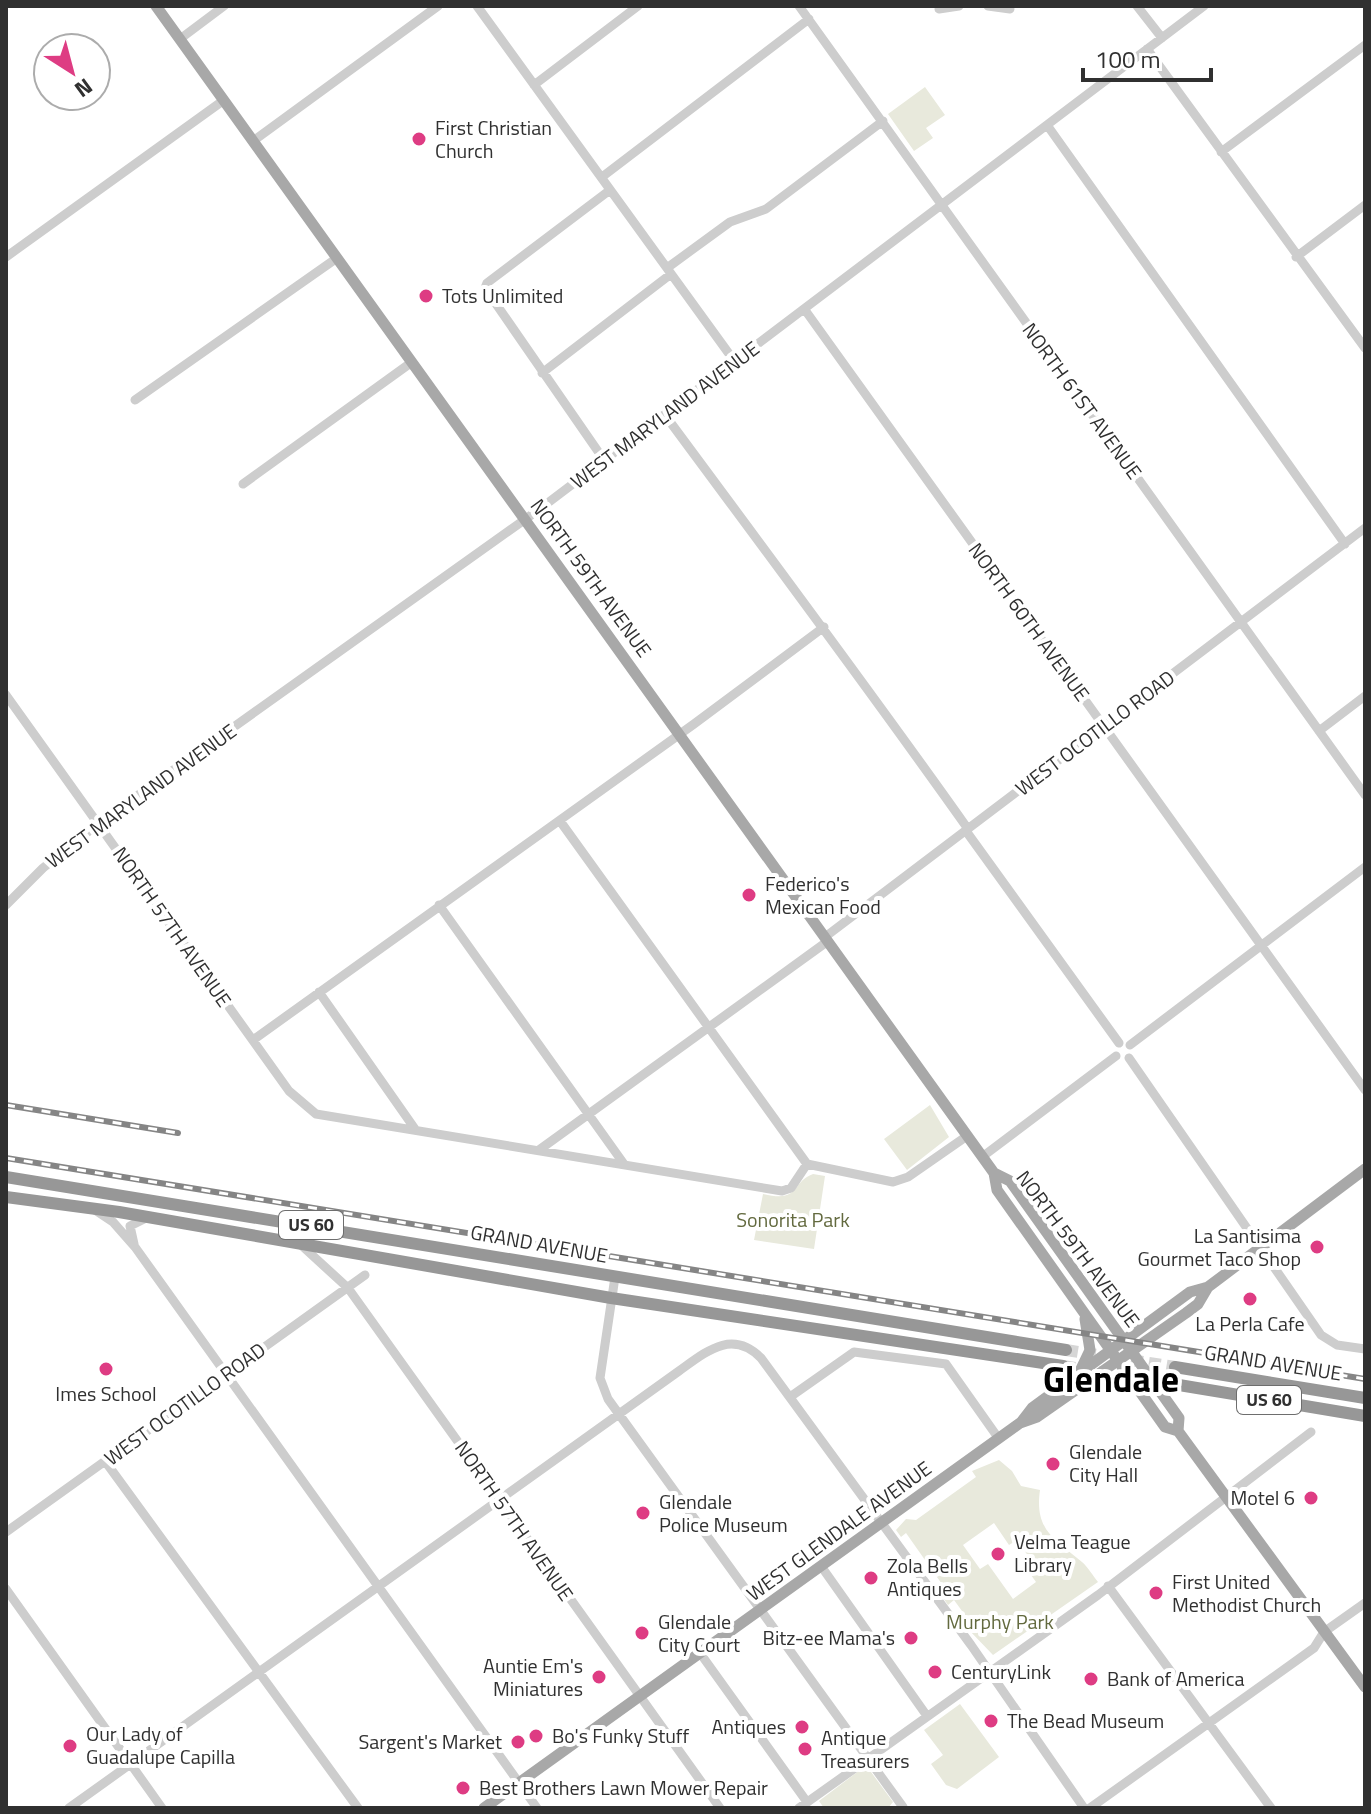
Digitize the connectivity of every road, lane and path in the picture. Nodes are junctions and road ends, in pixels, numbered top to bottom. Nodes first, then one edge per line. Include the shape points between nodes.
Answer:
1 (156, 6) edge
2 (224, 6) edge
3 (438, 6) edge
4 (477, 6) edge
5 (638, 6) edge
6 (799, 6) edge
7 (959, 6) edge
8 (988, 6) edge
9 (1137, 6) edge
10 (1204, 6) edge
11 (939, 9) dead end
12 (1010, 9) dead end
13 (809, 19) junction
14 (1162, 38) junction
15 (180, 39) junction
16 (1365, 45) edge
17 (1147, 49) junction
18 (534, 85) junction
19 (224, 100) junction
20 (883, 121) junction
21 (1047, 125) junction
22 (253, 141) junction
23 (1221, 152) junction
24 (602, 177) junction
25 (610, 190) junction
26 (943, 205) junction
27 (1365, 205) edge
28 (8, 253) edge
29 (1296, 257) junction
30 (337, 258) junction
31 (669, 271) junction
32 (805, 310) junction
33 (1365, 348) edge
34 (412, 362) junction
35 (735, 362) junction
36 (542, 373) junction
37 (135, 400) dead end
38 (665, 415) junction
39 (604, 460) junction
40 (243, 484) dead end
41 (526, 519) junction
42 (1365, 528) edge
43 (1345, 544) junction
44 (1241, 623) junction
45 (824, 627) junction
46 (6, 695) edge
47 (1365, 696) edge
48 (1103, 727) junction
49 (1319, 731) junction
50 (680, 734) junction
51 (1365, 795) edge
52 (560, 821) junction
53 (99, 823) junction
54 (967, 830) junction
55 (1365, 867) edge
56 (6, 905) edge
57 (439, 905) junction
58 (826, 939) junction
59 (1261, 945) junction
60 (319, 992) junction
61 (707, 1028) junction
62 (253, 1040) junction
63 (1119, 1043) junction
64 (1130, 1045) junction
65 (1116, 1056) junction
66 (1129, 1058) junction
67 (1365, 1090) edge
68 (588, 1114) junction
69 (415, 1129) junction
70 (967, 1136) junction
71 (539, 1150) junction
72 (982, 1157) junction
73 (624, 1164) junction
74 (807, 1164) junction
75 (1365, 1169) edge
76 (994, 1173) junction
77 (6, 1177) edge
78 (6, 1197) edge
79 (92, 1208) junction
80 (150, 1217) junction
81 (299, 1243) junction
82 (135, 1247) junction
83 (1261, 1247) junction
84 (365, 1275) dead end
85 (615, 1277) junction
86 (1208, 1287) junction
87 (348, 1288) junction
88 (1071, 1294) junction
89 (611, 1298) junction
90 (1124, 1340) junction
91 (1365, 1349) edge
92 (1066, 1350) tunnel mouth
93 (1132, 1352) junction
94 (1115, 1355) junction
95 (1063, 1366) tunnel mouth
96 (1175, 1367) tunnel mouth
97 (226, 1375) junction
98 (1076, 1376) junction
99 (1173, 1384) tunnel mouth
100 (790, 1397) junction
101 (1365, 1398) edge
102 (619, 1414) junction
103 (1365, 1416) edge
104 (1020, 1423) junction
105 (1178, 1431) junction
106 (1311, 1432) dead end
107 (999, 1439) junction
108 (105, 1461) junction
109 (1224, 1496) junction
110 (499, 1500) junction
111 (882, 1523) junction
112 (6, 1532) edge
113 (821, 1566) junction
114 (379, 1586) junction
115 (1108, 1586) junction
116 (6, 1589) edge
117 (1365, 1603) edge
118 (760, 1610) junction
119 (1324, 1632) junction
120 (700, 1653) junction
121 (259, 1672) junction
122 (988, 1672) junction
123 (1365, 1687) edge
124 (639, 1697) junction
125 (927, 1716) junction
126 (1210, 1722) junction
127 (867, 1758) junction
128 (131, 1765) junction
129 (519, 1783) junction
130 (803, 1805) edge
131 (903, 1807) edge
132 (69, 1808) edge
133 (162, 1808) edge
134 (358, 1808) edge
135 (484, 1808) edge
136 (537, 1808) edge
137 (720, 1808) edge
138 (1084, 1808) edge
139 (1090, 1808) edge
140 (1271, 1808) edge

1 - 15 main road, NORTH 59TH AVENUE
2 - 15 street
3 - 22 street
4 - 18 street
5 - 18 street
6 - 13 street, NORTH 61ST AVENUE
7 - 11 street
8 - 12 street
9 - 14 street
10 - 14 street, WEST MARYLAND AVENUE
13 - 20 street, NORTH 61ST AVENUE
13 - 24 street
14 - 17 street, WEST MARYLAND AVENUE
15 - 19 main road, NORTH 59TH AVENUE
16 - 23 street
17 - 21 street, WEST MARYLAND AVENUE
17 - 23 street
18 - 24 street
19 - 22 main road, NORTH 59TH AVENUE
19 - 28 street
20 - 26 street, NORTH 61ST AVENUE
20 - 31 street via 766,209 730,222
21 - 26 street, WEST MARYLAND AVENUE
21 - 43 street
22 - 30 main road, NORTH 59TH AVENUE
23 - 29 street
24 - 25 street
25 - 31 street
25 - 36 street via 485,288
26 - 32 street, WEST MARYLAND AVENUE
26 - 44 street, NORTH 61ST AVENUE
27 - 29 street
29 - 33 street
30 - 34 main road, NORTH 59TH AVENUE
30 - 37 street
31 - 35 street
31 - 36 street
32 - 35 street, WEST MARYLAND AVENUE
32 - 48 street, NORTH 60TH AVENUE
34 - 40 street
34 - 41 main road, NORTH 59TH AVENUE
35 - 38 street, WEST MARYLAND AVENUE
36 - 39 street
38 - 39 street, WEST MARYLAND AVENUE
38 - 45 street
39 - 41 street, WEST MARYLAND AVENUE
41 - 50 main road, NORTH 59TH AVENUE
41 - 53 street, WEST MARYLAND AVENUE
42 - 43 street, WEST OCOTILLO ROAD
43 - 44 street, WEST OCOTILLO ROAD
44 - 48 street, WEST OCOTILLO ROAD
44 - 49 street, NORTH 61ST AVENUE
45 - 50 street
45 - 54 street
46 - 53 street, NORTH 57TH AVENUE
47 - 49 street
48 - 54 street, WEST OCOTILLO ROAD
48 - 59 street, NORTH 60TH AVENUE
49 - 51 street, NORTH 61ST AVENUE
50 - 52 street
50 - 58 main road, NORTH 59TH AVENUE
52 - 57 street
52 - 61 street
53 - 56 street, WEST MARYLAND AVENUE
53 - 62 street, NORTH 57TH AVENUE
54 - 58 street, WEST OCOTILLO ROAD
54 - 63 street
55 - 59 street
57 - 60 street
57 - 68 street
58 - 61 street, WEST OCOTILLO ROAD
58 - 70 main road, NORTH 59TH AVENUE
59 - 64 street
59 - 67 street, NORTH 60TH AVENUE
60 - 62 street
60 - 69 street
61 - 68 street, WEST OCOTILLO ROAD
61 - 74 street
62 - 69 street, NORTH 57TH AVENUE via 296,1100 316,1114
63 - 64 street
63 - 65 street
64 - 66 street
65 - 66 street
65 - 72 street
66 - 83 street
68 - 71 street, WEST OCOTILLO ROAD
68 - 73 street
69 - 71 street
70 - 72 main road, NORTH 59TH AVENUE
70 - 74 street via 893,1182
71 - 73 street
72 - 76 main road, NORTH 59TH AVENUE
73 - 74 street via 782,1191 791,1188
75 - 83 main road, WEST GLENDALE AVENUE
76 - 88 main road, NORTH 59TH AVENUE via 997,1190
76 - 90 main road, NORTH 59TH AVENUE via 1010,1181
77 - 85 highway, GRAND AVENUE / US 60
78 - 79 highway, GRAND AVENUE / US 60
79 - 80 highway, GRAND AVENUE / US 60
79 - 82 street
80 - 81 highway, GRAND AVENUE / US 60
80 - 82 street via 130,1226
81 - 87 street, NORTH 57TH AVENUE
81 - 89 highway, GRAND AVENUE / US 60
82 - 97 street
83 - 86 main road, WEST GLENDALE AVENUE
83 - 91 street via 1325,1339
84 - 87 street, WEST OCOTILLO ROAD
85 - 89 street
85 - 92 highway, GRAND AVENUE / US 60
86 - 90 main road, WEST GLENDALE AVENUE via 1190,1292
86 - 93 main road, WEST GLENDALE AVENUE via 1198,1304
87 - 97 street, WEST OCOTILLO ROAD
87 - 110 street, NORTH 57TH AVENUE
88 - 94 main road, NORTH 59TH AVENUE
88 - 98 main road via 1090,1343
89 - 95 highway, GRAND AVENUE / US 60
89 - 102 street via 600,1378
90 - 93 main road, NORTH 59TH AVENUE
90 - 94 main road, WEST GLENDALE AVENUE
93 - 94 main road, WEST GLENDALE AVENUE
93 - 105 main road, NORTH 59TH AVENUE via 1179,1418
94 - 98 main road, WEST GLENDALE AVENUE
94 - 104 main road, WEST GLENDALE AVENUE via 1037,1417
94 - 105 main road, NORTH 59TH AVENUE via 1165,1427
96 - 101 highway, GRAND AVENUE / US 60
97 - 108 street, WEST OCOTILLO ROAD
97 - 114 street
98 - 104 main road, WEST GLENDALE AVENUE
99 - 103 highway, GRAND AVENUE / US 60
100 - 102 street via 761,1358 740,1344 711,1348
100 - 107 street via 854,1352 946,1364
100 - 111 street
102 - 110 street
102 - 118 street
104 - 107 main road, WEST GLENDALE AVENUE
105 - 109 main road, NORTH 59TH AVENUE
106 - 109 street
107 - 111 main road, WEST GLENDALE AVENUE
108 - 112 street, WEST OCOTILLO ROAD
108 - 121 street
109 - 115 street
109 - 119 main road, NORTH 59TH AVENUE
110 - 114 street
110 - 124 street, NORTH 57TH AVENUE
111 - 113 main road, WEST GLENDALE AVENUE
111 - 122 street
113 - 118 main road, WEST GLENDALE AVENUE
113 - 125 street
114 - 121 street
114 - 129 street
115 - 122 street
115 - 126 street
116 - 128 street
117 - 119 street
118 - 120 main road, WEST GLENDALE AVENUE
118 - 127 street
119 - 123 main road, NORTH 59TH AVENUE
119 - 126 street via 1314,1648
120 - 124 main road, WEST GLENDALE AVENUE
120 - 130 street
121 - 128 street
121 - 134 street
122 - 125 street
122 - 138 street
124 - 129 main road, WEST GLENDALE AVENUE
124 - 137 street, NORTH 57TH AVENUE
125 - 127 street
126 - 139 street
126 - 140 street
127 - 130 street
127 - 131 street
128 - 132 street
128 - 133 street
129 - 135 main road, WEST GLENDALE AVENUE
129 - 136 street

